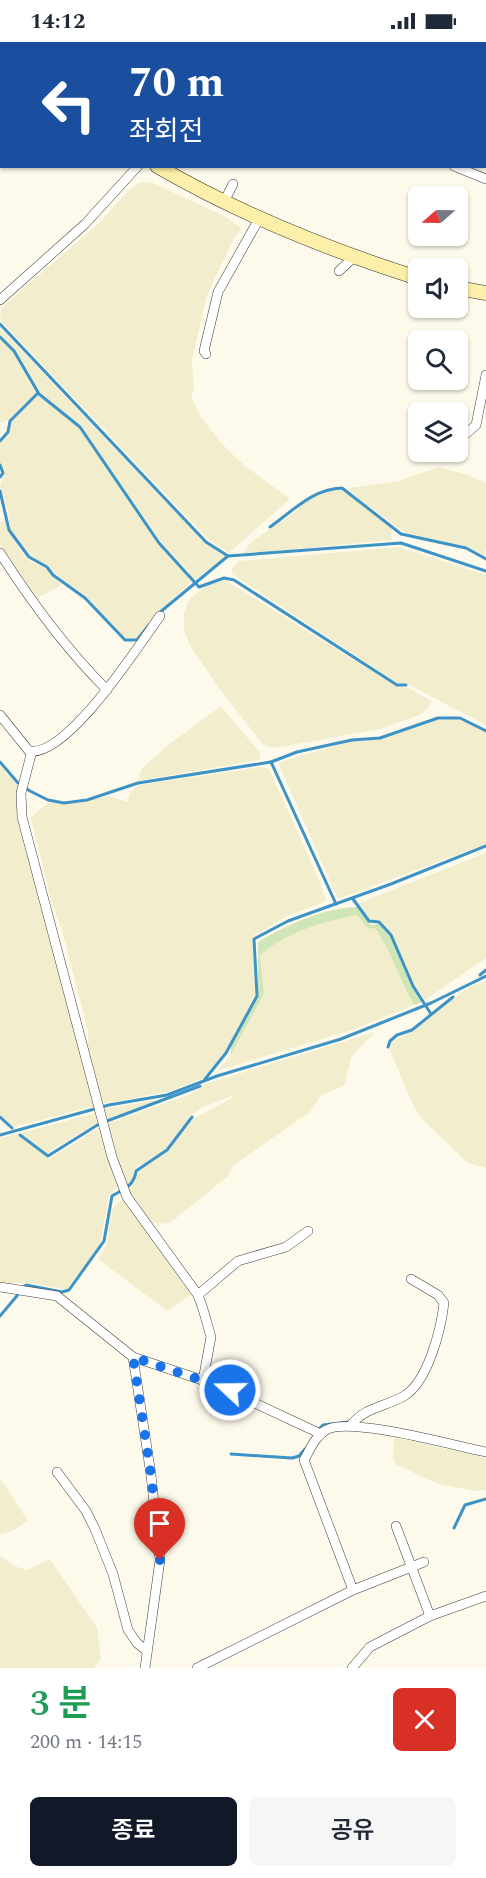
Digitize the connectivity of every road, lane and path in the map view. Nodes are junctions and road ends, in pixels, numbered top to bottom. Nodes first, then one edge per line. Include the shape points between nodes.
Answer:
1 (136, 168) edge
2 (161, 168) edge
3 (459, 168) edge
4 (486, 179) edge
5 (233, 184) dead end
6 (224, 202) junction
7 (260, 218) junction
8 (355, 256) junction
9 (339, 271) dead end
10 (408, 275) edge
11 (468, 290) edge
12 (486, 293) edge
13 (0, 300) edge
14 (206, 354) dead end
15 (486, 375) edge
16 (468, 431) edge
17 (0, 553) edge
18 (160, 616) dead end
19 (107, 690) junction
20 (0, 715) edge
21 (32, 751) junction
22 (308, 1231) dead end
23 (411, 1279) dead end
24 (0, 1287) edge
25 (198, 1295) junction
26 (133, 1357) junction
27 (203, 1380) junction
28 (351, 1425) junction
29 (321, 1434) junction
30 (486, 1452) edge
31 (57, 1472) dead end
32 (396, 1526) dead end
33 (424, 1562) dead end
34 (410, 1567) junction
35 (353, 1590) junction
36 (486, 1596) edge
37 (430, 1616) junction
38 (147, 1651) junction
39 (145, 1668) edge
40 (197, 1668) edge
41 (352, 1668) edge

1 - 13 street via 85,224
2 - 6 street
3 - 4 street
5 - 6 street
6 - 7 street
7 - 8 street
7 - 14 street via 214,301
8 - 9 street
8 - 10 street
11 - 12 street
15 - 16 street via 476,425
17 - 19 street via 28,599 74,657
18 - 19 street
19 - 21 street via 76,726 46,748
20 - 21 street
21 - 25 street via 21,793 22,817 112,1157 127,1197
22 - 25 street via 286,1247 238,1262
23 - 28 street via 444,1303 425,1370 404,1396 358,1415
24 - 26 street via 57,1296
25 - 27 street via 211,1337
26 - 27 street
26 - 38 street via 160,1541
27 - 29 street
28 - 29 street via 327,1429
28 - 30 street
29 - 35 street via 304,1460
31 - 38 street via 86,1511 113,1574 128,1630
32 - 34 street
33 - 34 street
34 - 35 street
34 - 37 street
35 - 40 street
36 - 37 street
37 - 41 street via 370,1647
38 - 39 street

